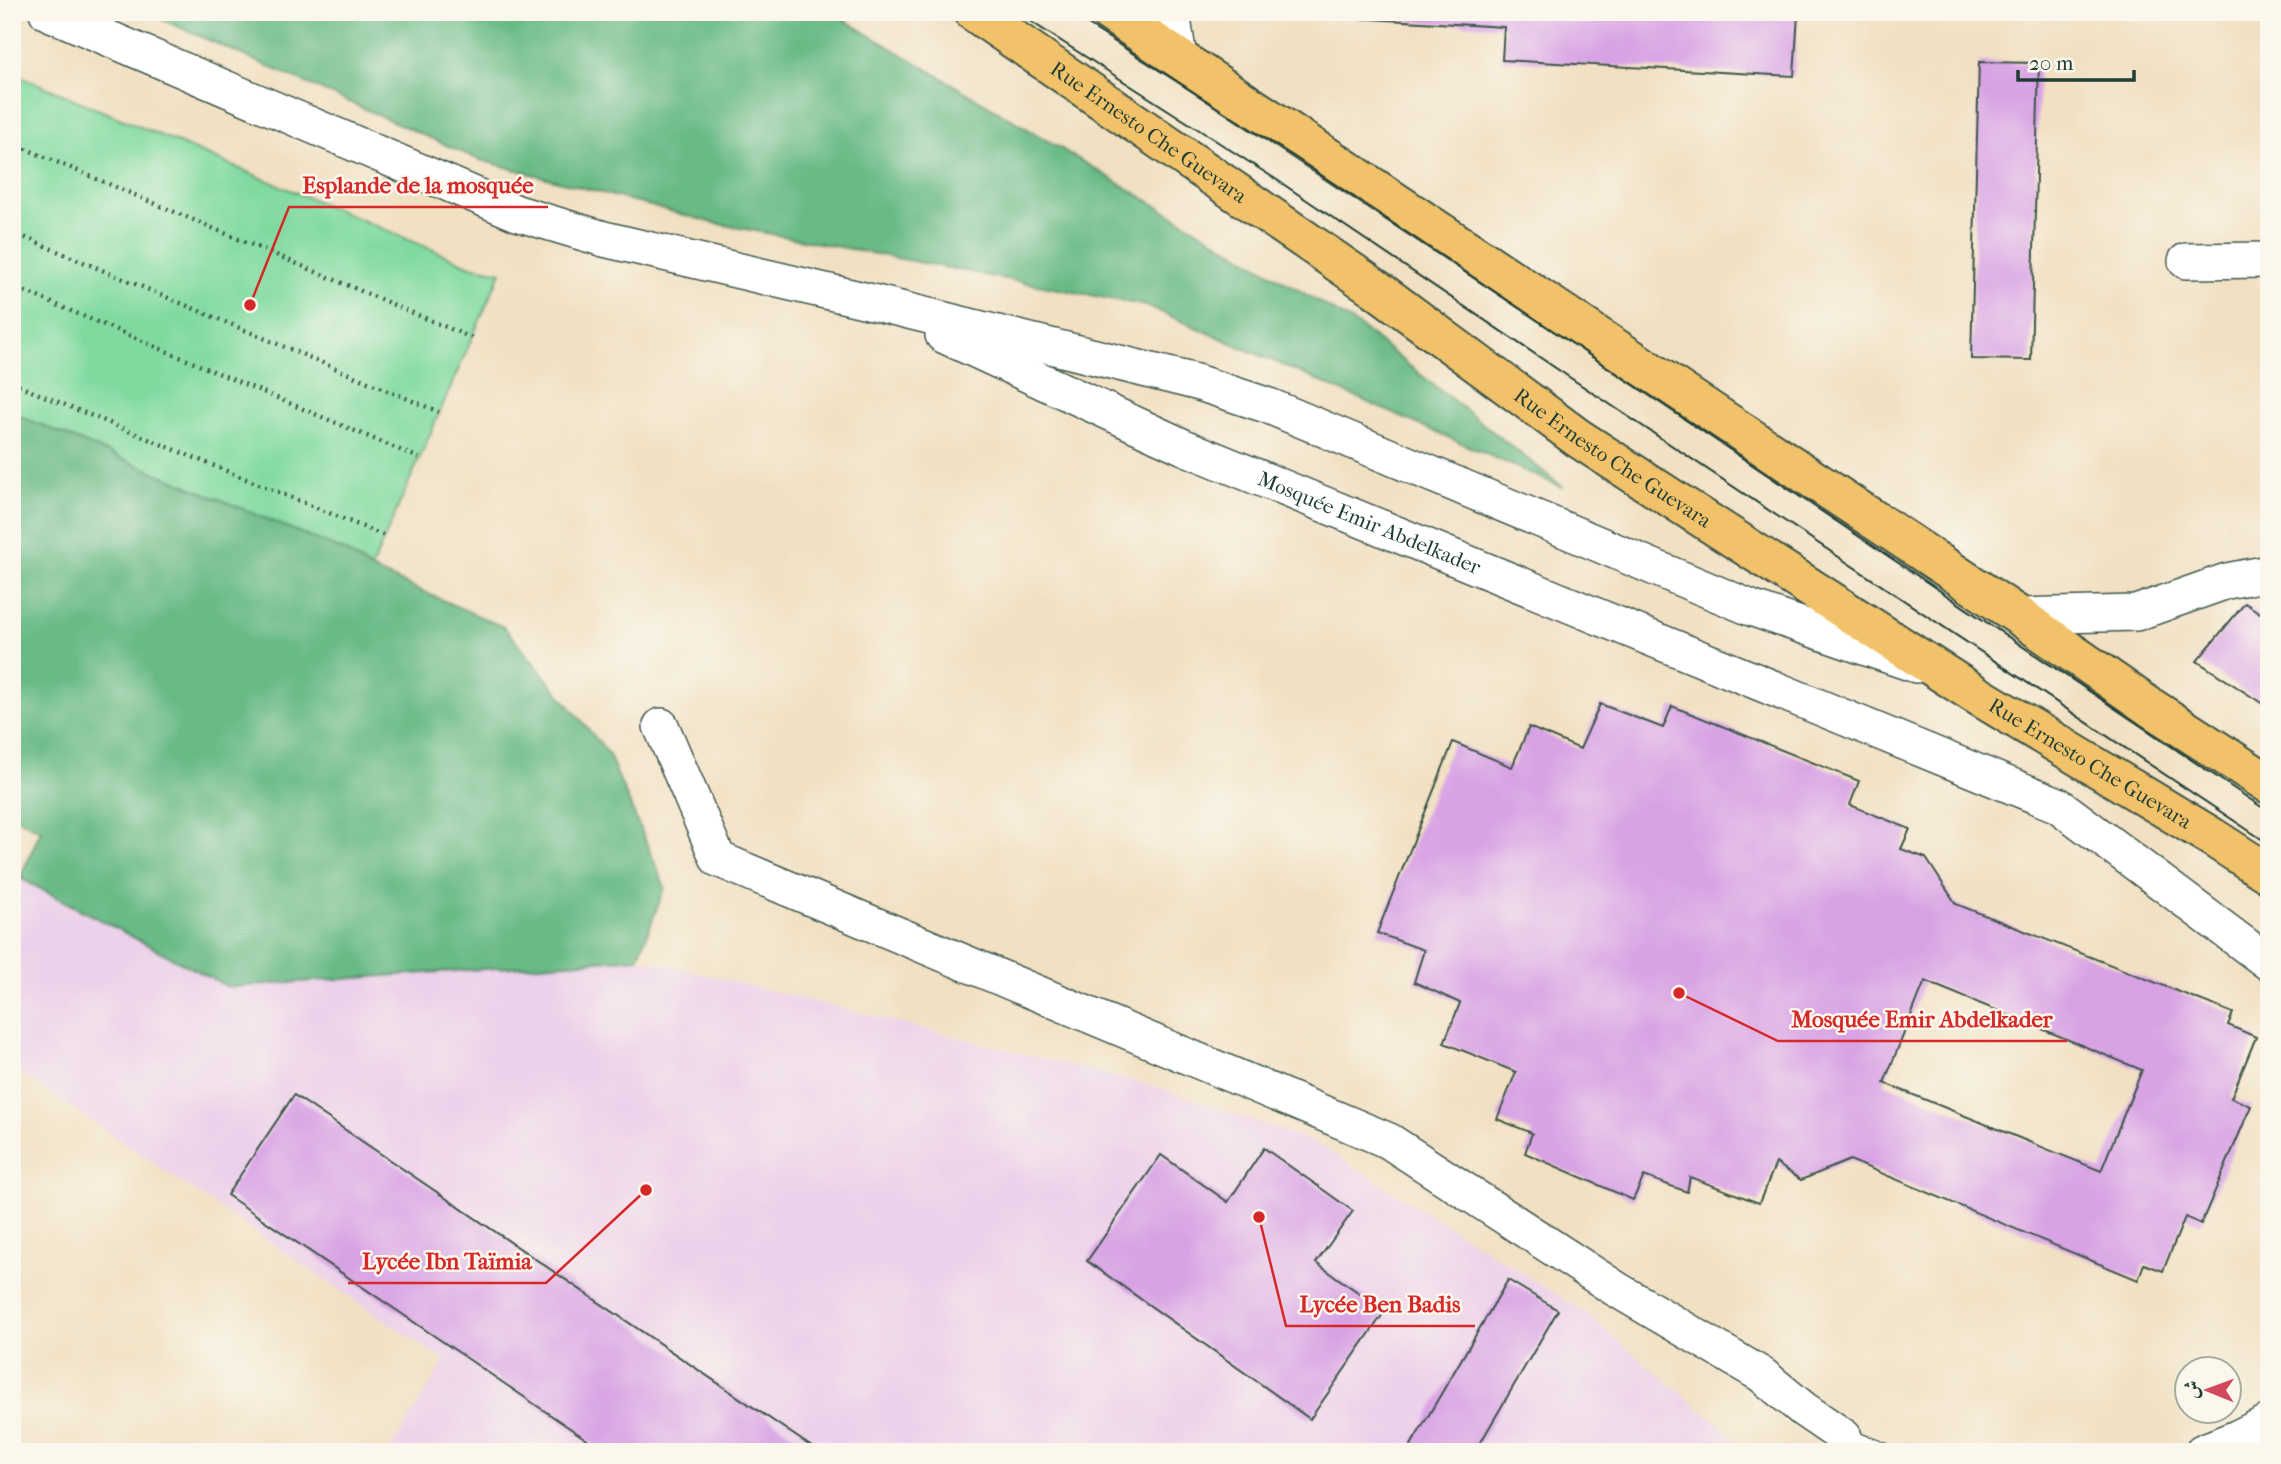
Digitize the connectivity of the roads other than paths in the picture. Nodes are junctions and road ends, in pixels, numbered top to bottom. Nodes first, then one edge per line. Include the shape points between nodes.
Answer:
1 (47, 12) edge
2 (974, 12) edge
3 (1109, 12) edge
4 (1172, 12) edge
5 (1179, 58) junction
6 (2269, 260) edge
7 (2186, 261) dead end
8 (868, 301) junction
9 (2269, 573) edge
10 (2019, 616) junction
11 (1946, 675) junction
12 (660, 726) dead end
13 (2269, 784) edge
14 (2269, 874) edge
15 (2269, 963) edge
16 (2269, 1422) edge
17 (1846, 1445) edge
18 (1883, 1452) edge
19 (2202, 1452) edge

1 - 8 street via 517,213 604,239
2 - 11 main road, Rue Ernesto Che Guevara via 1375,288 1578,439
3 - 5 main road
4 - 5 street
5 - 10 main road
6 - 7 street
8 - 11 street via 1196,382 1269,406 1751,608
8 - 15 street, Mosquée Emir Abdelkader via 1184,447 2058,805
9 - 10 street via 2227,581 2137,613
10 - 13 main road
11 - 14 main road, Rue Ernesto Che Guevara
12 - 17 street via 718,859 1389,1141 1616,1289 1762,1375
16 - 19 street
17 - 18 lane

